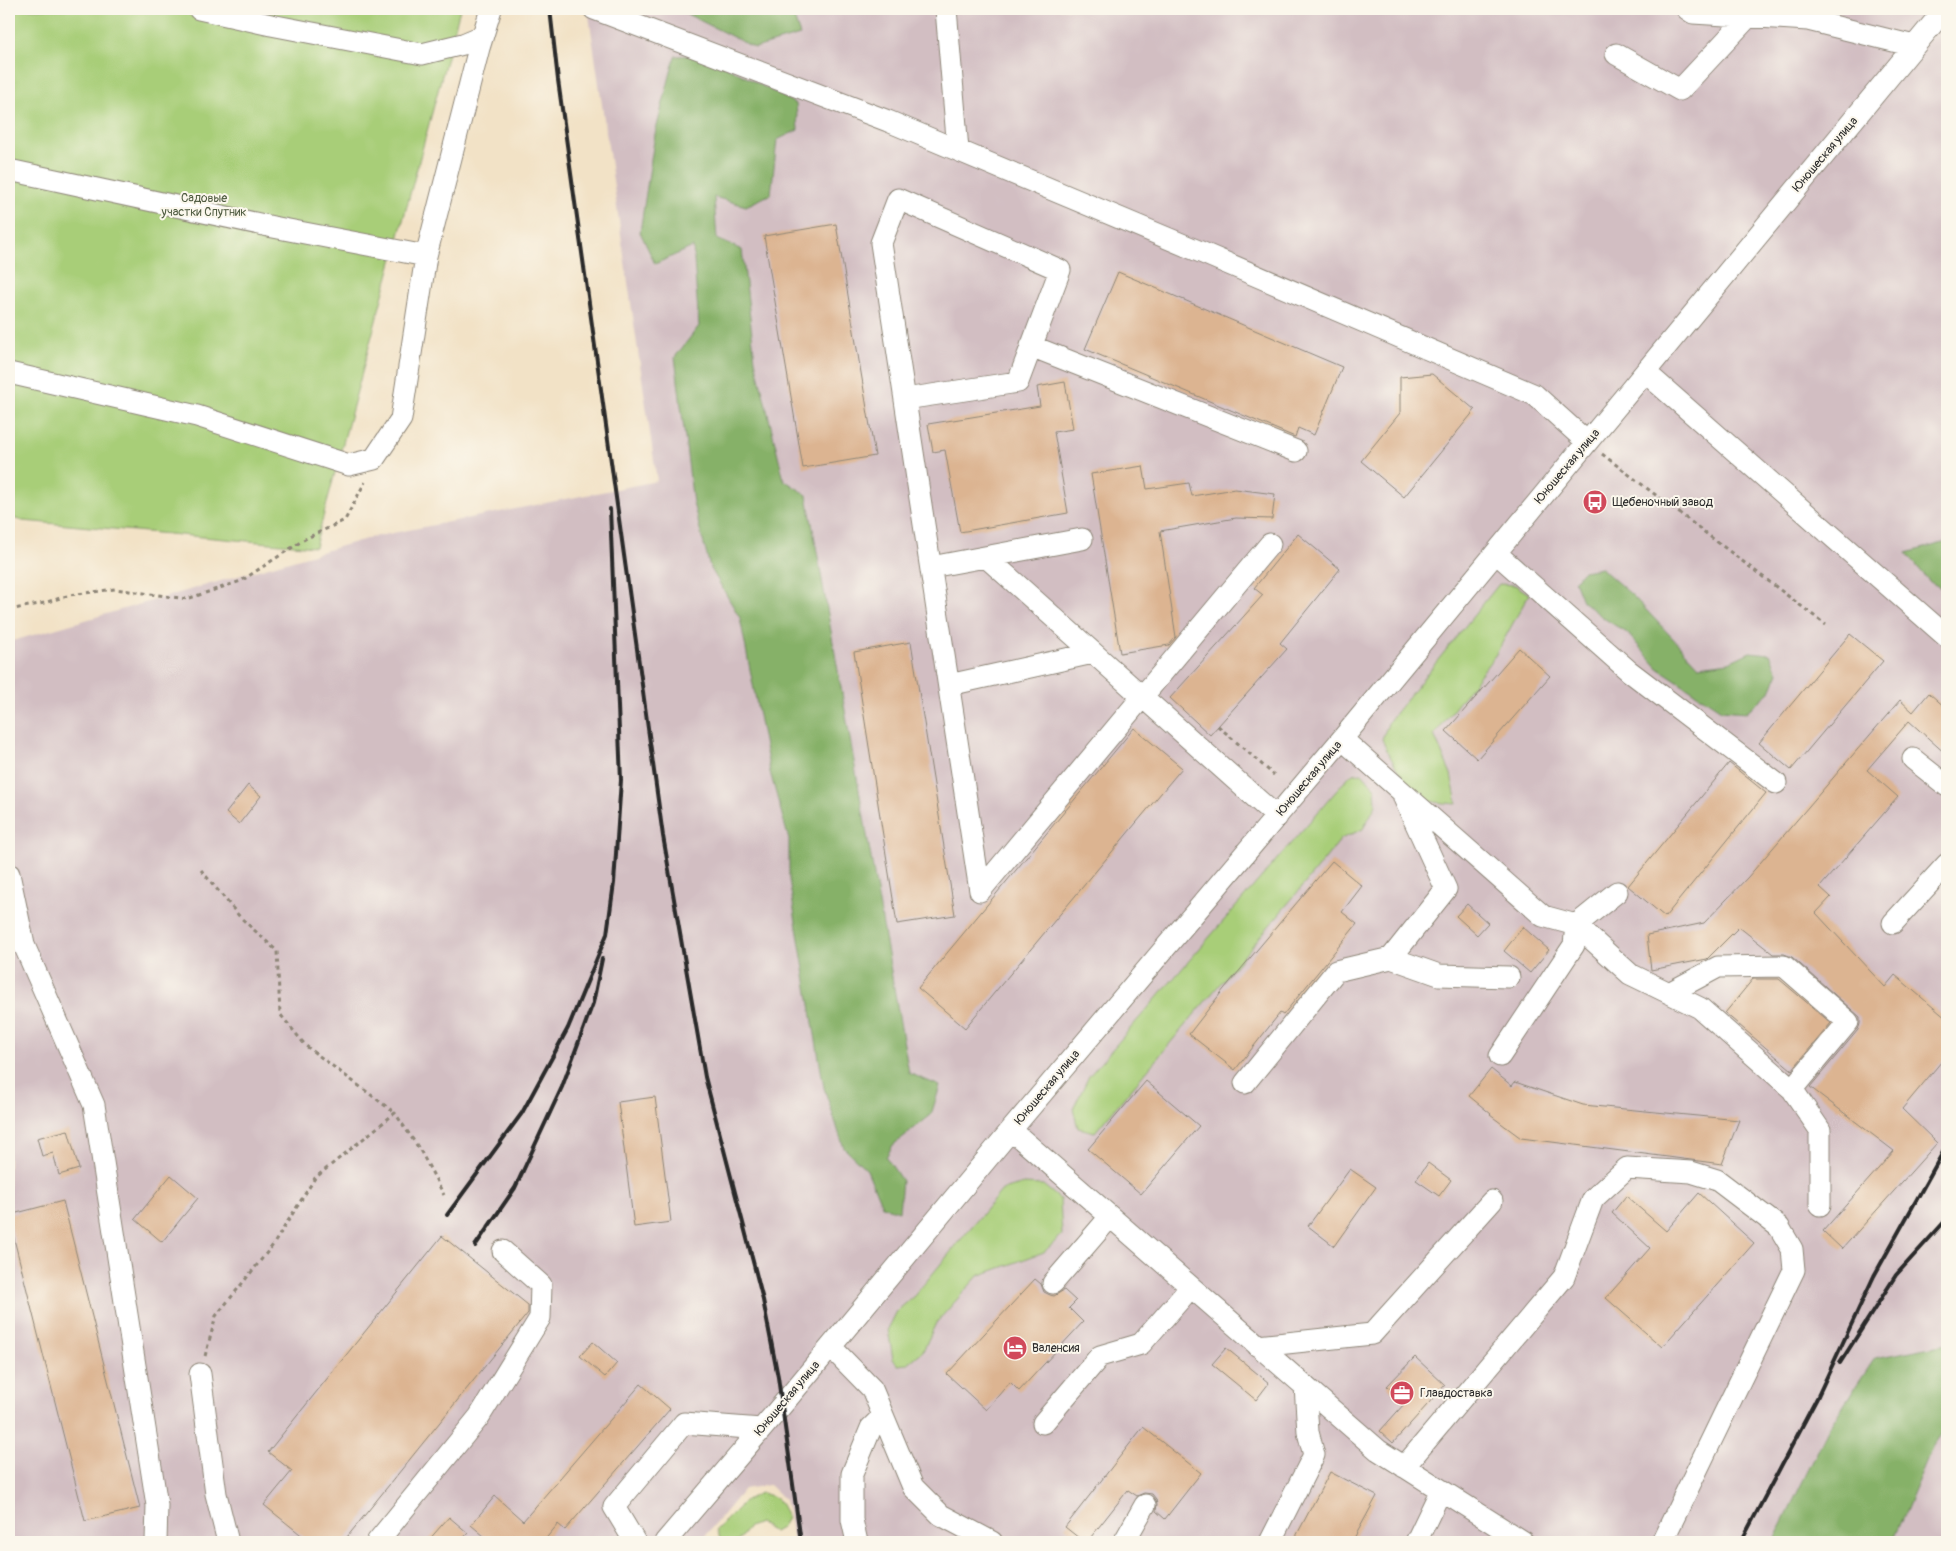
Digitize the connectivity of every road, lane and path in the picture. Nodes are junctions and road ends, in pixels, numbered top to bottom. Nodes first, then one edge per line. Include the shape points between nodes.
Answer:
1 (199, 9) edge
2 (491, 9) edge
3 (594, 9) edge
4 (946, 9) edge
5 (1687, 9) edge
6 (1945, 9) edge
7 (1808, 14) edge
8 (1749, 16) junction
9 (482, 36) junction
10 (1914, 46) junction
11 (1616, 54) dead end
12 (958, 150) junction
13 (9, 170) edge
14 (426, 256) junction
15 (1031, 346) junction
16 (1645, 372) junction
17 (9, 373) edge
18 (905, 399) junction
19 (1587, 442) junction
20 (1296, 451) dead end
21 (374, 460) junction
22 (1082, 539) dead end
23 (1270, 544) dead end
24 (1496, 552) junction
25 (986, 557) junction
26 (931, 567) junction
27 (9, 610) edge
28 (1826, 625) dead end
29 (1947, 637) edge
30 (1092, 653) junction
31 (949, 685) junction
32 (1142, 698) junction
33 (1218, 726) dead end
34 (1342, 739) junction
35 (1914, 759) dead end
36 (1274, 775) dead end
37 (1776, 783) dead end
38 (1947, 786) edge
39 (1401, 791) junction
40 (1276, 816) junction
41 (1947, 864) edge
42 (201, 870) dead end
43 (9, 874) edge
44 (1616, 892) dead end
45 (1893, 923) dead end
46 (1576, 925) junction
47 (1391, 958) junction
48 (1509, 977) dead end
49 (1669, 993) junction
50 (1500, 1056) dead end
51 (1245, 1083) dead end
52 (1792, 1089) junction
53 (395, 1113) junction
54 (1011, 1130) junction
55 (444, 1195) dead end
56 (1492, 1201) dead end
57 (1820, 1205) dead end
58 (1110, 1217) junction
59 (503, 1251) dead end
60 (1053, 1283) dead end
61 (1191, 1287) junction
62 (1258, 1346) junction
63 (830, 1347) junction
64 (200, 1374) joint
65 (1304, 1386) junction
66 (883, 1416) junction
67 (1043, 1423) dead end
68 (761, 1429) junction
69 (1404, 1467) junction
70 (1441, 1490) junction
71 (1145, 1505) dead end
72 (156, 1542) edge
73 (228, 1542) edge
74 (377, 1542) edge
75 (635, 1542) edge
76 (665, 1542) edge
77 (857, 1542) edge
78 (992, 1542) edge
79 (1124, 1542) edge
80 (1270, 1542) edge
81 (1416, 1542) edge
82 (1523, 1542) edge
83 (1662, 1542) edge

1 - 9 street via 422,54
2 - 9 street
3 - 12 street
4 - 12 street
5 - 8 street via 1693,13
6 - 10 street, Юношеская улица
7 - 8 street
7 - 10 street
8 - 11 street via 1680,90
9 - 14 street
10 - 16 street, Юношеская улица
12 - 19 street via 1535,395
13 - 14 street
14 - 21 street via 401,419
15 - 18 street via 1018,382
15 - 18 street via 1060,270 898,199 881,243
15 - 20 street
16 - 19 street, Юношеская улица
16 - 29 street
17 - 21 street via 197,416 349,465
18 - 26 street
19 - 24 street, Юношеская улица
19 - 28 path
21 - 27 path via 345,520 305,539 241,581 187,599 115,589 70,595
22 - 25 street
23 - 32 street
24 - 34 street, Юношеская улица
24 - 37 street via 1629,671
25 - 26 street
25 - 30 street
26 - 31 street
30 - 31 street
30 - 32 street
31 - 32 street via 980,891
32 - 40 street
33 - 36 path
34 - 39 street
34 - 40 street, Юношеская улица
35 - 38 street
39 - 46 street via 1543,916
39 - 47 street via 1446,889
40 - 54 street, Юношеская улица
41 - 45 street
42 - 53 path via 240,917 276,951 280,1014 306,1046
43 - 72 street via 24,945 94,1105 157,1505
44 - 46 street
46 - 49 street via 1630,974
46 - 50 street via 1574,945
47 - 48 street via 1439,975
47 - 51 street via 1336,972
49 - 52 street via 1700,1008
49 - 52 street via 1718,967 1784,966 1848,1022
52 - 57 street via 1820,1130
53 - 55 path
53 - 64 path via 315,1178 273,1245 216,1316
54 - 58 street
54 - 63 street, Юношеская улица
56 - 62 street via 1372,1334
58 - 60 street
58 - 61 street
59 - 74 street via 542,1285 540,1318 479,1416
61 - 62 street
61 - 67 street via 1141,1344 1100,1356
62 - 65 street
63 - 66 street via 872,1389
63 - 68 street, Юношеская улица
64 - 73 street via 216,1494
65 - 69 street via 1378,1450
65 - 80 street via 1308,1432 1314,1455
66 - 77 street via 871,1428 852,1474 852,1520
66 - 78 street via 913,1487 941,1515
68 - 75 street via 684,1423 614,1507
68 - 76 street, Юношеская улица
69 - 70 street
69 - 83 street via 1564,1277 1593,1199 1627,1168 1691,1172 1717,1180 1778,1227 1792,1249 1794,1270
70 - 81 street
70 - 82 street
71 - 79 street

